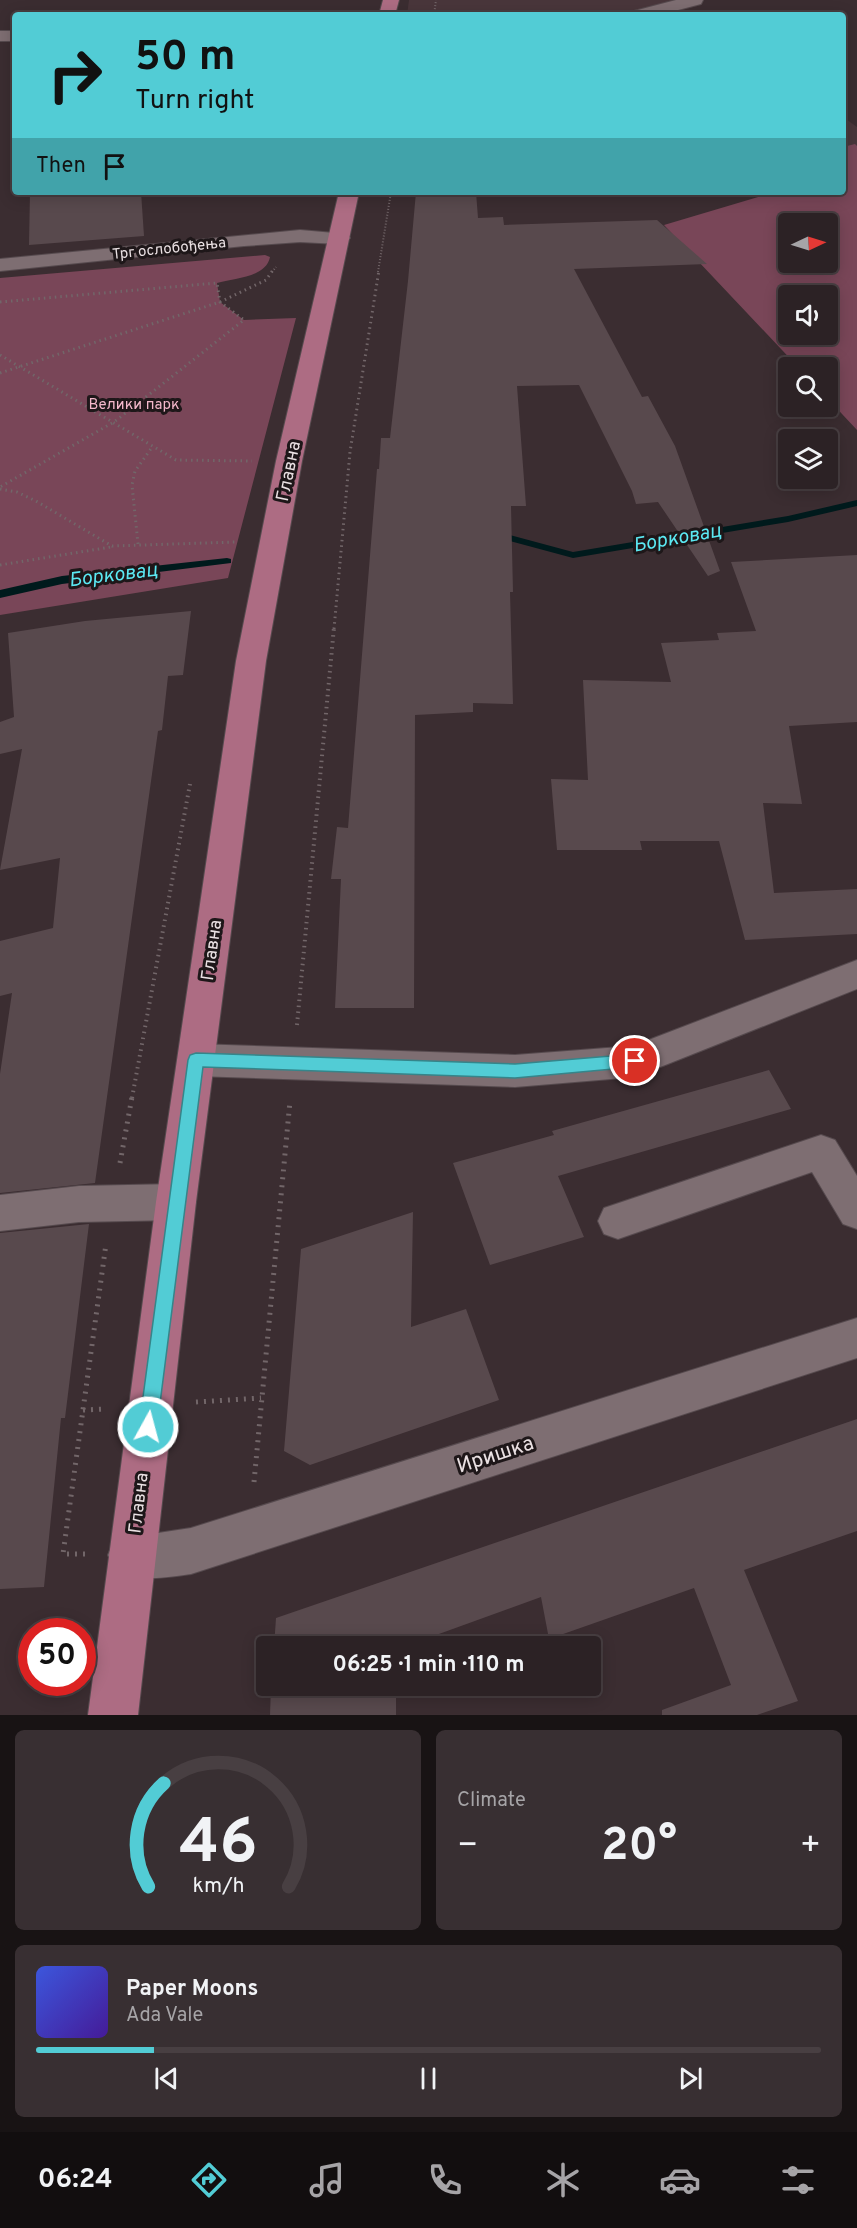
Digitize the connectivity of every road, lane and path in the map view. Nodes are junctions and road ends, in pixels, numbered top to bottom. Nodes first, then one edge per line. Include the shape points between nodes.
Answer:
1 (695, 0) edge
2 (651, 12) edge
3 (348, 195) edge
4 (391, 195) edge
5 (339, 238) junction
6 (0, 265) edge
7 (266, 280) dead end
8 (0, 302) edge
9 (220, 302) junction
10 (0, 355) edge
11 (19, 364) junction
12 (0, 374) edge
13 (114, 422) junction
14 (153, 446) junction
15 (289, 461) junction
16 (0, 488) edge
17 (274, 541) junction
18 (138, 544) junction
19 (112, 546) junction
20 (0, 565) edge
21 (857, 974) edge
22 (196, 1060) junction
23 (294, 1062) junction
24 (176, 1202) junction
25 (857, 1210) edge
26 (0, 1213) edge
27 (618, 1221) dead end
28 (857, 1338) edge
29 (249, 1534) junction
30 (131, 1555) junction
31 (113, 1715) edge

1 - 2 street
3 - 5 main road, Главна
4 - 23 path via 350,452
5 - 6 street, Трг ослобођења via 244,240
5 - 15 main road, Главна
7 - 9 path
8 - 9 path via 217,283
9 - 11 path
9 - 13 path via 244,320
10 - 11 path
11 - 12 path
11 - 13 path
13 - 14 path
13 - 16 path
14 - 15 path via 176,460
14 - 18 path via 135,471 132,485
15 - 17 main road, Главна
16 - 19 path via 36,501
17 - 18 path
17 - 22 main road, Главна via 250,661
18 - 19 path
19 - 20 path
21 - 23 street via 635,1061 515,1071
22 - 23 street
22 - 24 main road, Главна
23 - 29 path
24 - 26 street via 80,1204
24 - 30 main road, Главна
25 - 27 street via 820,1152
28 - 29 street, Иришка
29 - 30 street, Иришка via 191,1551
30 - 31 main road, Главна

